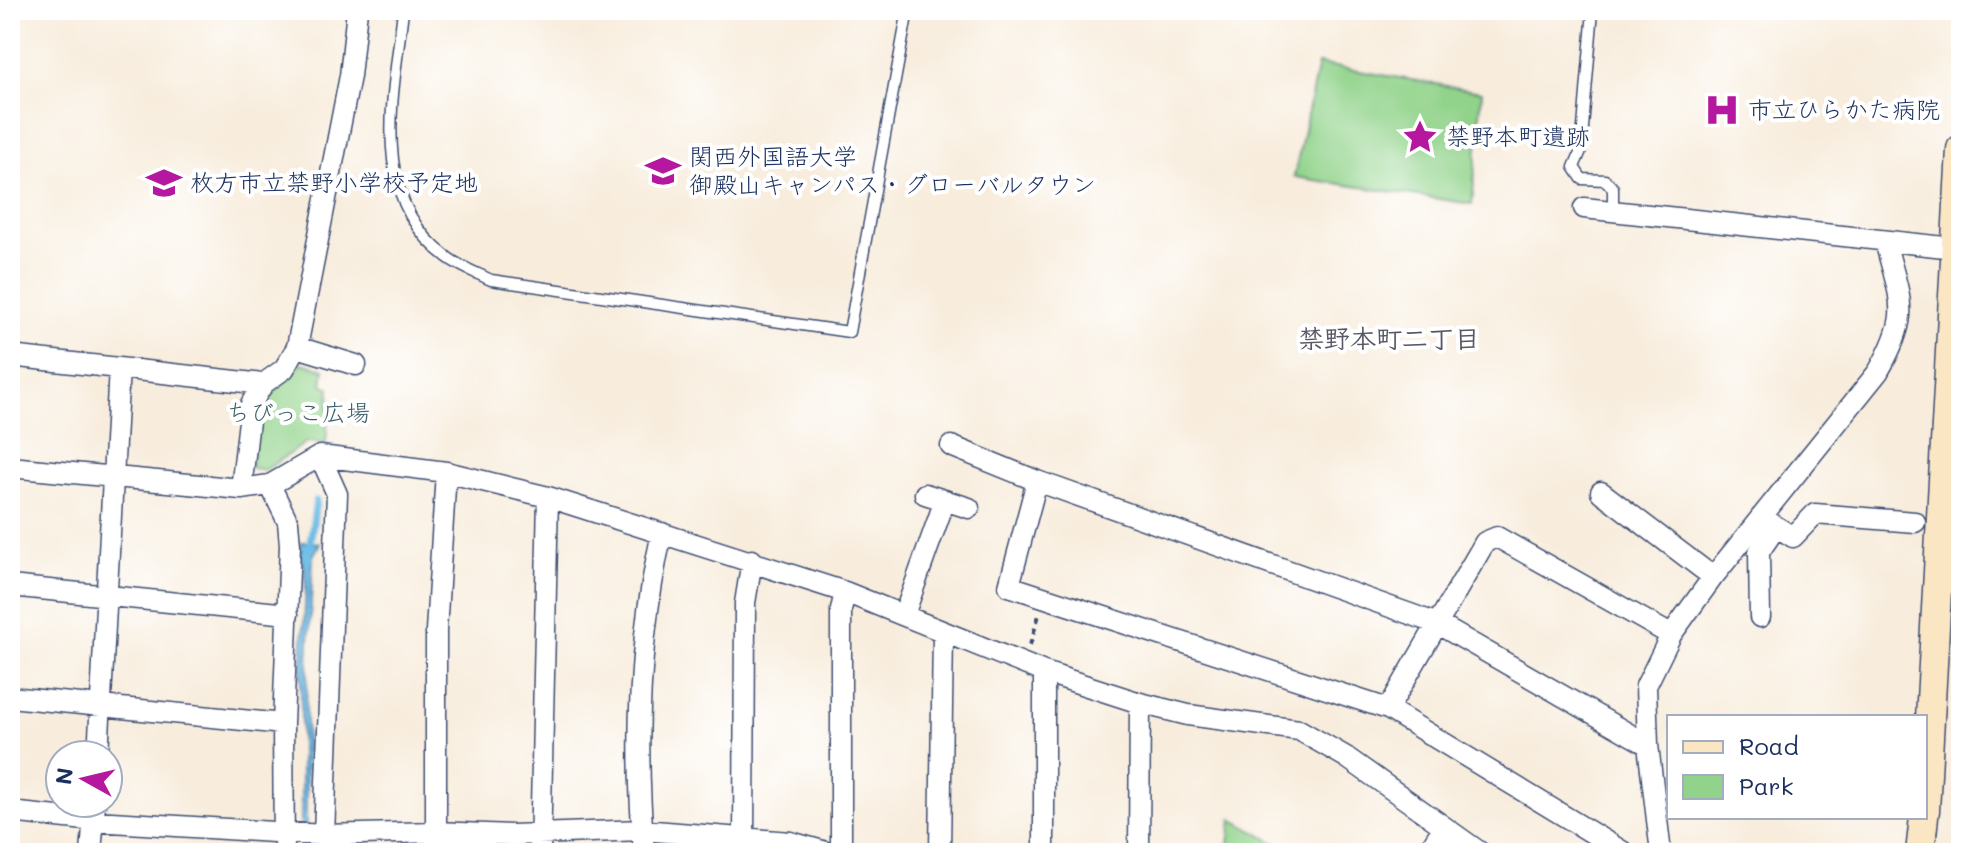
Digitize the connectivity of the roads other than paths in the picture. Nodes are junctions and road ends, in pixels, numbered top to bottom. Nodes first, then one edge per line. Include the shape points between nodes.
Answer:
1 (357, 10) edge
2 (403, 10) edge
3 (908, 10) edge
4 (1593, 10) edge
5 (1961, 149) edge
6 (1584, 208) dead end
7 (1613, 212) junction
8 (1885, 241) junction
9 (1954, 248) junction
10 (297, 347) junction
11 (10, 356) edge
12 (356, 365) dead end
13 (119, 368) junction
14 (263, 384) junction
15 (951, 446) dead end
16 (320, 456) junction
17 (10, 467) edge
18 (446, 472) junction
19 (115, 477) junction
20 (1037, 481) junction
21 (270, 485) junction
22 (241, 489) junction
23 (1601, 492) dead end
24 (925, 494) dead end
25 (548, 497) junction
26 (945, 500) junction
27 (969, 508) dead end
28 (1768, 522) junction
29 (1915, 522) dead end
30 (662, 533) junction
31 (752, 560) junction
32 (1713, 577) junction
33 (10, 586) edge
34 (845, 592) junction
35 (109, 596) junction
36 (288, 614) junction
37 (904, 615) junction
38 (1760, 617) dead end
39 (1438, 624) junction
40 (943, 632) junction
41 (1671, 635) junction
42 (1044, 672) junction
43 (10, 697) edge
44 (1140, 703) junction
45 (101, 706) junction
46 (1388, 709) junction
47 (283, 724) junction
48 (99, 739) edge
49 (1648, 745) junction
50 (1927, 775) edge
51 (10, 812) edge
52 (44, 812) edge
53 (124, 817) edge
54 (94, 819) edge
55 (1924, 819) edge
56 (1443, 828) junction
57 (642, 830) junction
58 (435, 832) junction
59 (324, 835) junction
60 (285, 843) edge
61 (540, 844) edge
62 (744, 846) edge
63 (91, 853) edge
64 (436, 853) edge
65 (644, 853) edge
66 (830, 853) edge
67 (841, 853) edge
68 (940, 853) edge
69 (1044, 853) edge
70 (1139, 853) edge
71 (1427, 853) edge
72 (1481, 853) edge
73 (1625, 853) edge
74 (1661, 853) edge
75 (1920, 853) edge

1 - 10 street via 350,76
2 - 3 lane via 391,132 393,172 403,207 448,259 491,280 849,332
4 - 7 lane via 1581,151 1574,167 1582,179 1605,180 1613,188
5 - 9 main road
6 - 7 street
7 - 8 street
8 - 9 street
8 - 28 street via 1903,308 1896,341
9 - 50 main road
10 - 12 street
10 - 14 street via 284,369
11 - 13 street
13 - 14 street
13 - 19 street
14 - 22 street via 251,404
15 - 20 street
16 - 18 street
16 - 21 street
16 - 59 street via 337,494
17 - 19 street
18 - 25 street
18 - 58 street via 436,631
19 - 22 street
19 - 35 street
20 - 39 street
20 - 46 street via 1009,586
21 - 22 street
21 - 36 street via 288,522
23 - 32 street
24 - 26 street
25 - 30 street
25 - 61 street
26 - 27 street
26 - 37 street
28 - 29 street via 1793,537 1815,514
28 - 32 street
28 - 38 street via 1759,552
30 - 31 street
30 - 57 street via 647,600 638,770
31 - 34 street
31 - 62 street via 745,603
32 - 41 street
33 - 35 street
34 - 37 street
34 - 67 street
35 - 36 street
35 - 45 street
36 - 47 street
37 - 40 street
39 - 41 street via 1485,542 1497,537
39 - 46 street
39 - 49 street
40 - 42 street
40 - 68 street
41 - 49 street via 1646,686
42 - 44 street
42 - 69 street
43 - 45 street
44 - 56 street via 1299,730 1346,757
44 - 70 street
45 - 47 street
45 - 48 street
46 - 73 street
47 - 60 street
49 - 74 street
51 - 52 street
53 - 60 street
54 - 63 street
55 - 75 main road
56 - 71 street
56 - 72 street
57 - 61 street
57 - 62 street
57 - 65 street
58 - 59 street
58 - 61 street
58 - 64 street
59 - 60 street
62 - 66 street via 791,842

